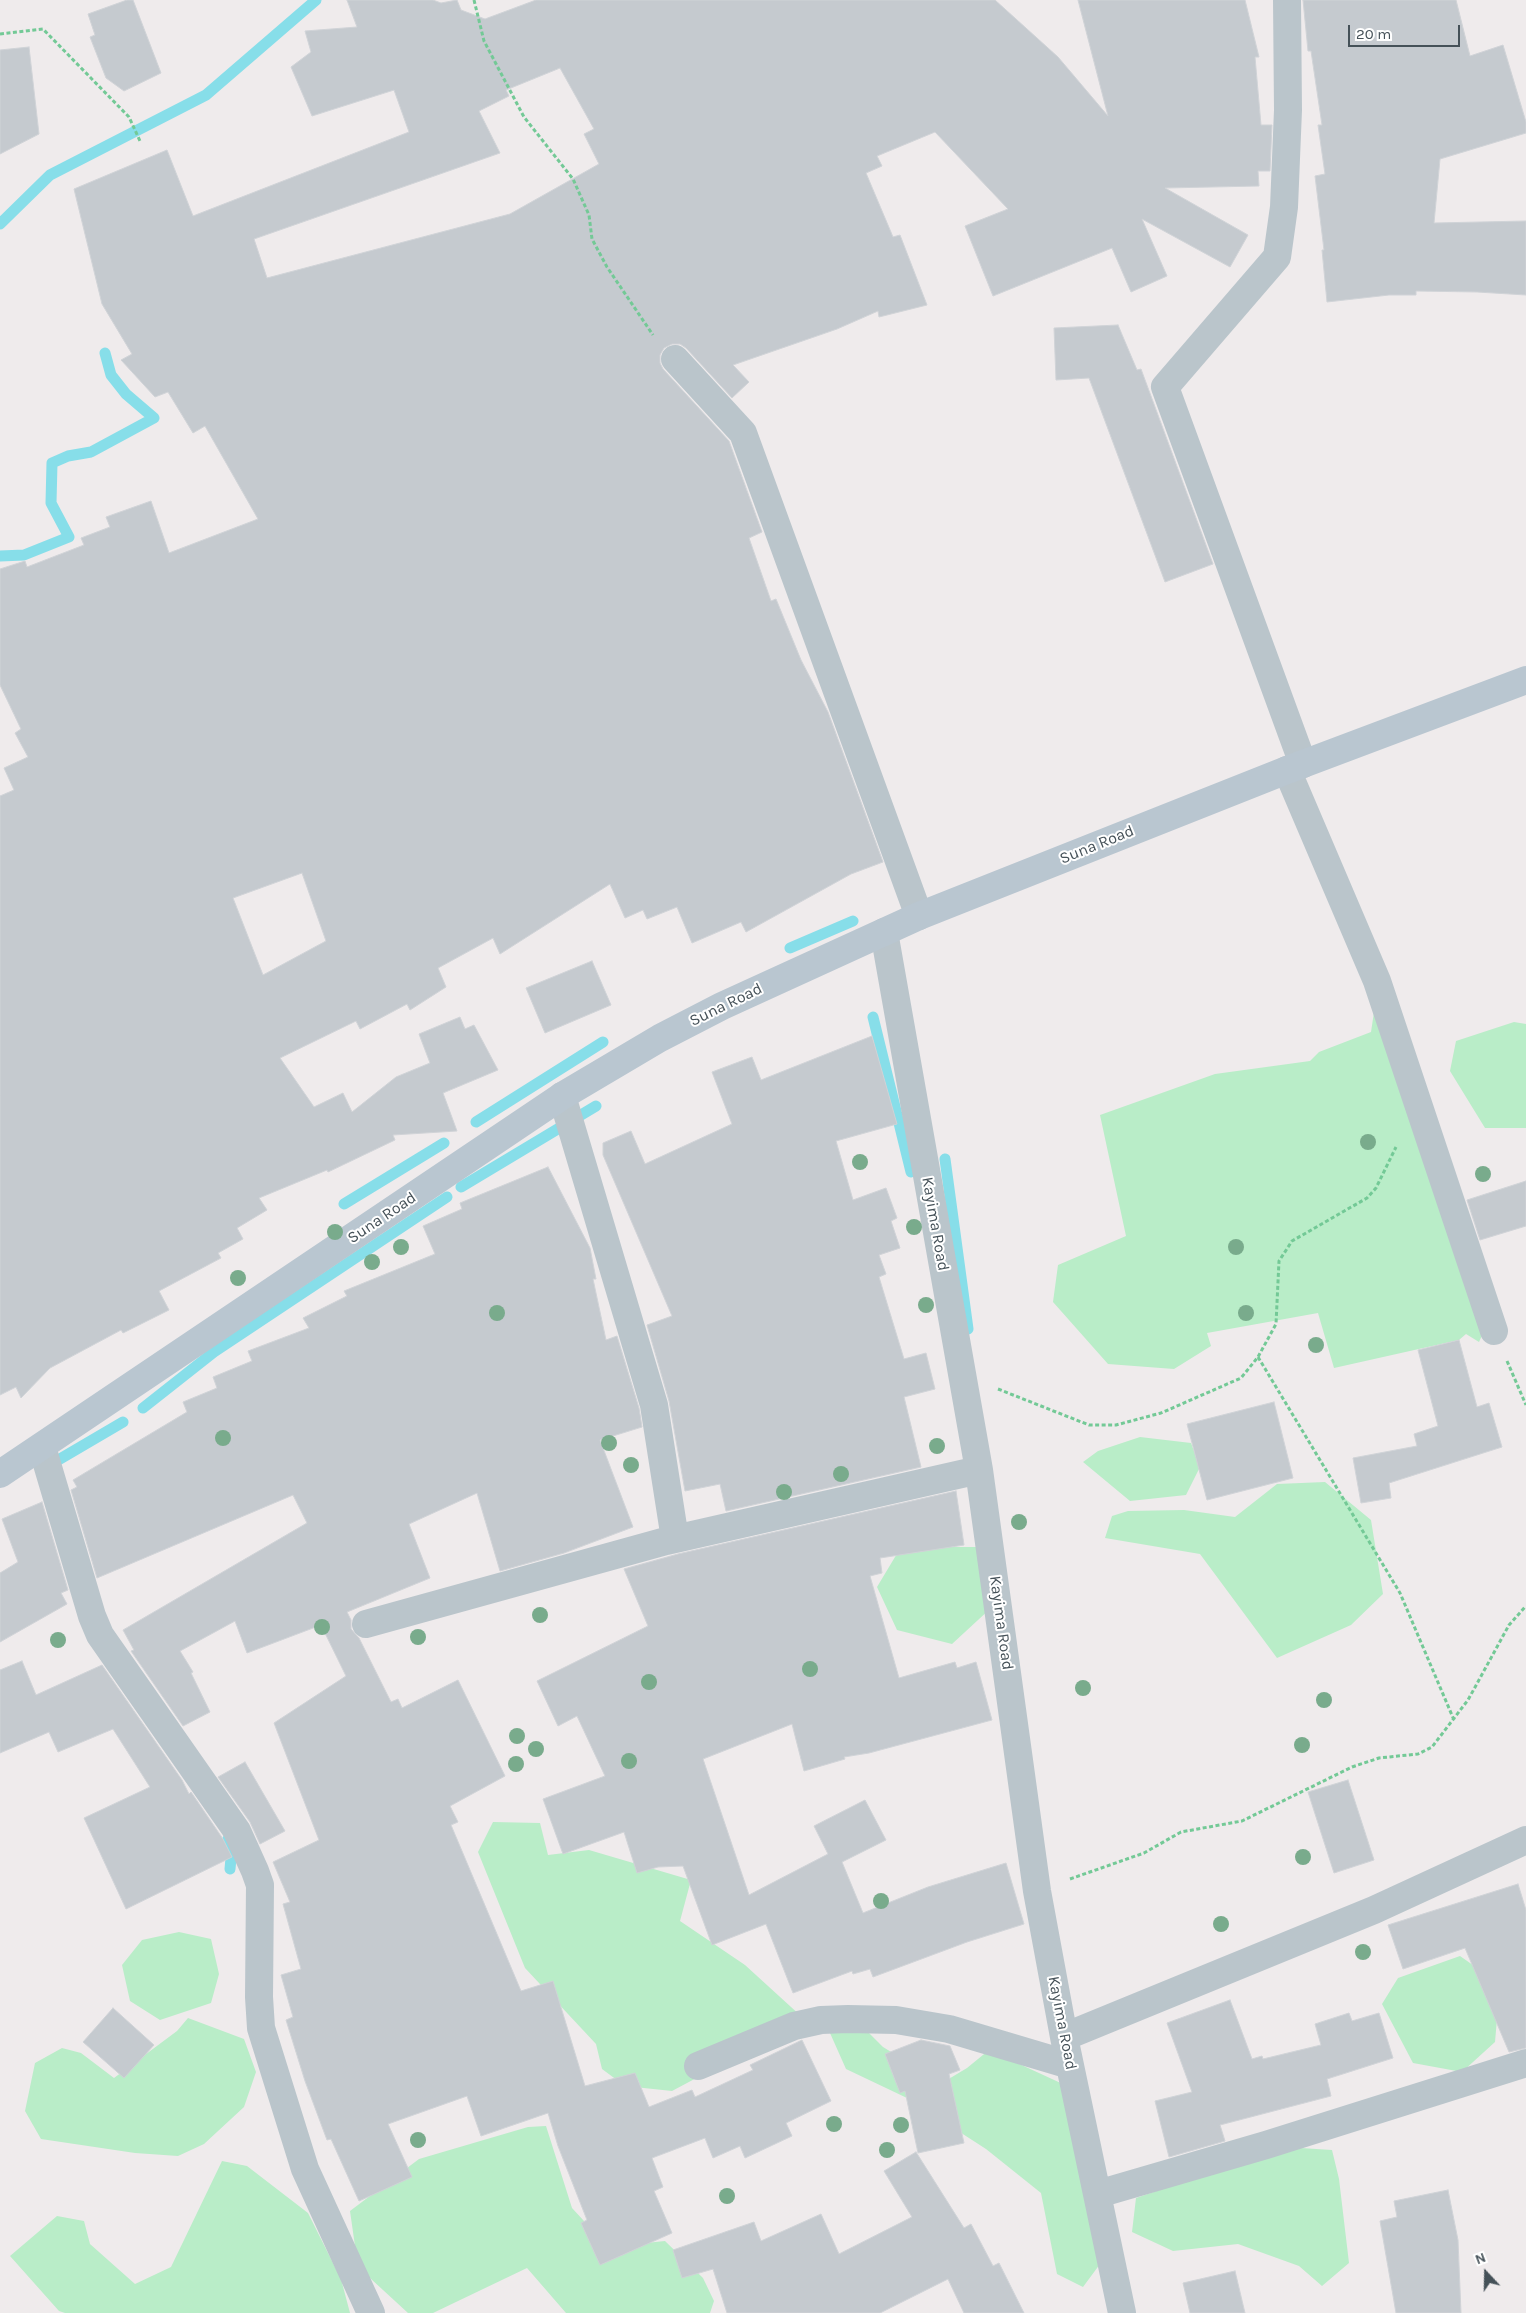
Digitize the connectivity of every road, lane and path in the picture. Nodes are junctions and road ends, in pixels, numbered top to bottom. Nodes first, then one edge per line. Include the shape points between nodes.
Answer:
1 (474, 0) edge
2 (1287, 0) edge
3 (0, 34) edge
4 (140, 141) dead end
5 (675, 360) joint
6 (1526, 680) edge
7 (1295, 767) junction
8 (919, 916) junction
9 (884, 932) junction
10 (562, 1096) junction
11 (1419, 1101) junction
12 (1494, 1331) joint
13 (1258, 1357) junction
14 (965, 1394) junction
15 (1526, 1405) edge
16 (42, 1447) junction
17 (979, 1470) junction
18 (0, 1474) edge
19 (676, 1539) junction
20 (1526, 1606) edge
21 (366, 1624) dead end
22 (1454, 1720) junction
23 (1526, 1840) edge
24 (1037, 1891) junction
25 (1064, 2037) junction
26 (1526, 2063) edge
27 (1070, 2065) junction
28 (698, 2066) dead end
29 (1098, 2194) junction
30 (1118, 2312) edge
31 (371, 2313) edge

1 - 5 path via 484,41 524,117 573,179 589,215 592,238 607,267 641,319
2 - 7 street via 1288,110 1284,207 1277,257 1165,387
3 - 4 path via 43,29 129,117
5 - 8 street via 744,434
6 - 7 street, Suna Road
7 - 8 street, Suna Road
7 - 11 street
8 - 9 street, Suna Road
9 - 10 street, Suna Road via 722,1006 660,1038
9 - 14 street, Kayima Road
10 - 16 street, Suna Road
10 - 19 street via 654,1405
11 - 12 street
11 - 13 path via 1372,1193 1292,1241 1279,1261 1276,1324
12 - 15 path
13 - 14 path via 1242,1378 1161,1412 1116,1425 1089,1425 1001,1389
13 - 22 path via 1400,1593
14 - 17 street, Kayima Road
16 - 18 street, Suna Road
16 - 31 street via 100,1636 237,1831 255,1871 260,1885 259,1997 263,2037 305,2169
17 - 19 street
17 - 24 street, Kayima Road
19 - 21 street
20 - 22 path via 1509,1625
22 - 24 path via 1432,1747 1418,1754 1379,1758 1352,1767 1242,1821 1181,1832 1144,1853
23 - 25 street via 1374,1910
24 - 25 street, Kayima Road
25 - 27 street, Kayima Road
26 - 29 street
27 - 28 street via 949,2029 896,2020 848,2019 820,2020 794,2026
27 - 29 street, Kayima Road
29 - 30 street, Kayima Road

